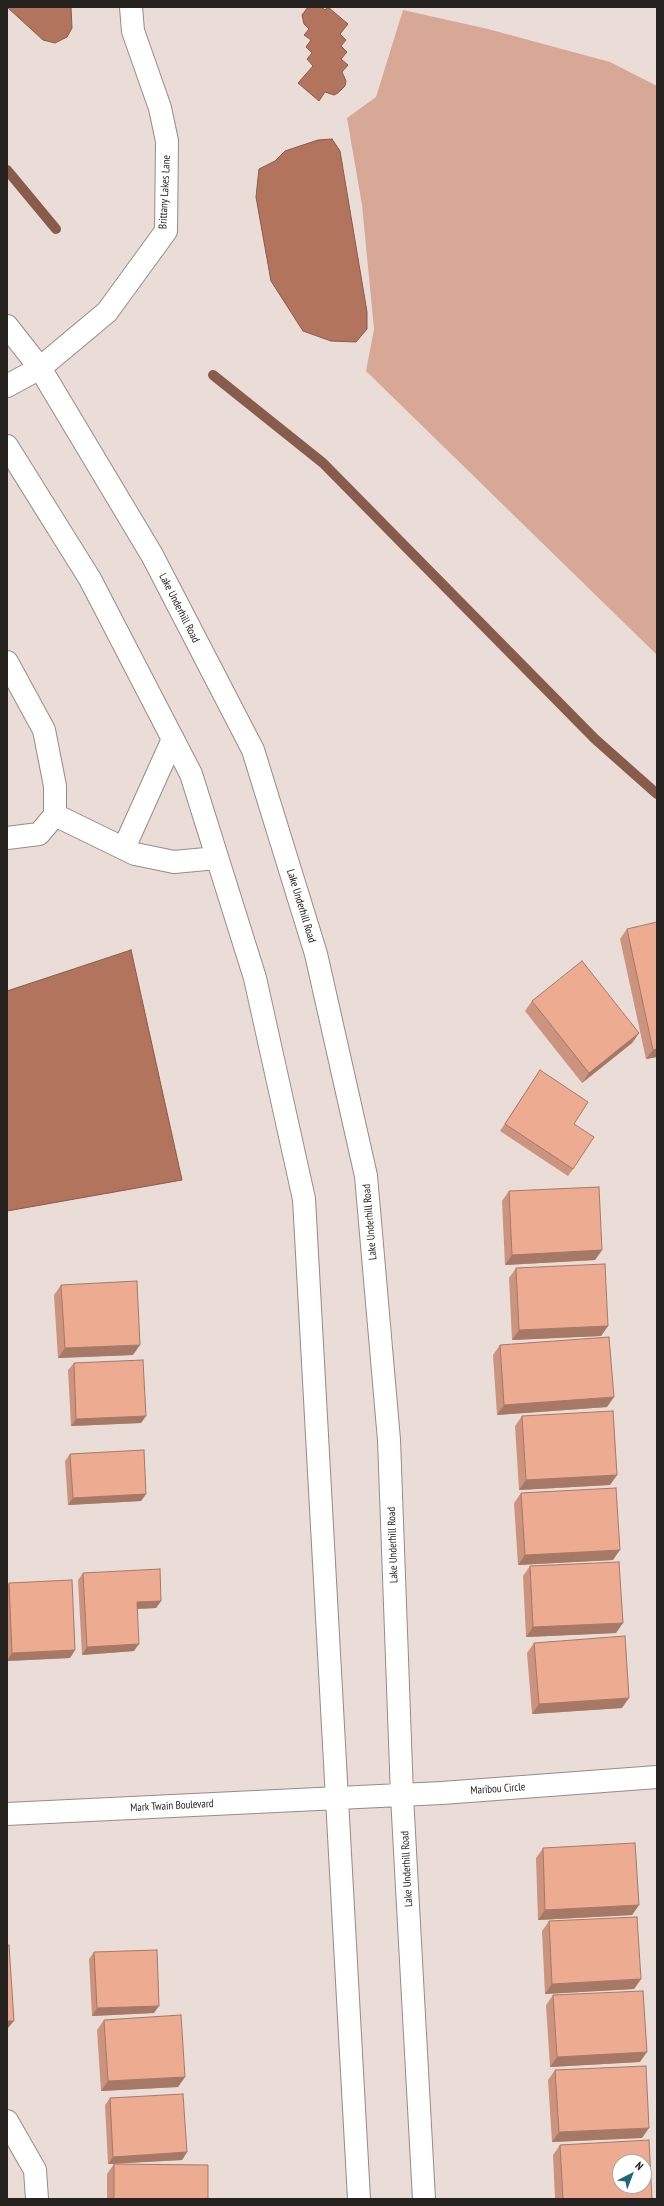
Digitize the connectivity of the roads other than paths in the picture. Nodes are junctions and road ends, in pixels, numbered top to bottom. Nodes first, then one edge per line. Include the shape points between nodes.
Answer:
1 (131, 7) edge
2 (7, 326) edge
3 (40, 368) junction
4 (7, 386) edge
5 (7, 446) edge
6 (7, 662) edge
7 (173, 739) junction
8 (55, 815) junction
9 (8, 836) edge
10 (124, 848) junction
11 (217, 858) junction
12 (657, 1778) edge
13 (402, 1796) junction
14 (338, 1798) junction
15 (7, 1814) edge
16 (7, 2121) edge
17 (37, 2199) edge
18 (359, 2199) edge
19 (424, 2199) edge

1 - 3 street, Brittany Lakes Lane via 133,30 160,108 167,141 166,231 107,312
2 - 3 street, Lake Underhill Road
3 - 4 street, Brittany Lakes Lane
3 - 13 street, Lake Underhill Road via 152,555 253,750 316,954 366,1176 389,1440
5 - 7 street via 90,579
6 - 8 street via 44,730 55,786
7 - 10 street
7 - 11 street via 191,774
8 - 9 street via 39,834
8 - 10 street
10 - 11 street via 135,854 174,862
11 - 14 street via 255,978 304,1200
12 - 13 street, Maribou Circle
13 - 14 street, Maribou Circle
13 - 19 street, Lake Underhill Road
14 - 15 street, Mark Twain Boulevard
14 - 18 street
16 - 17 street via 35,2170

